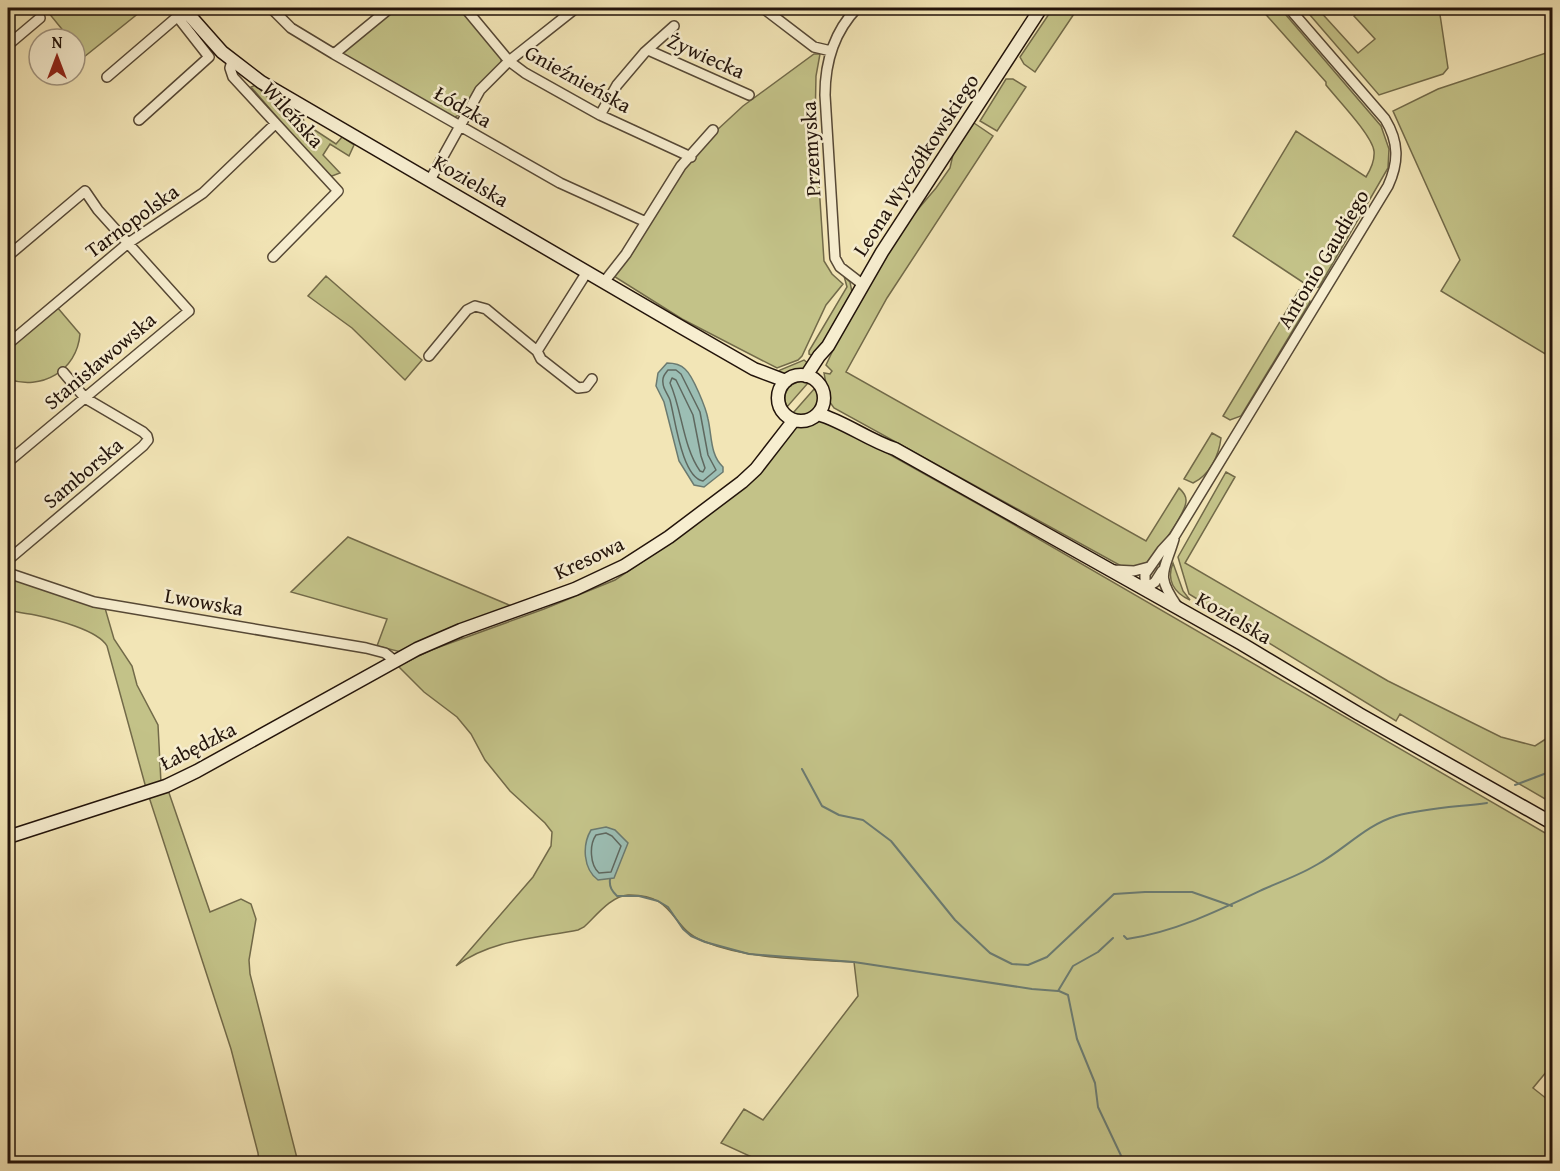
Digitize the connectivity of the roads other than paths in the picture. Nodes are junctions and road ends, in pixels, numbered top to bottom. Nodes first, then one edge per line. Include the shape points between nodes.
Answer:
1 (271, 8) edge
2 (390, 8) edge
3 (465, 8) edge
4 (576, 8) edge
5 (763, 8) edge
6 (857, 8) edge
7 (1041, 8) edge
8 (1288, 8) edge
9 (184, 14) edge
10 (40, 18) dead end
11 (674, 26) dead end
12 (8, 45) edge
13 (648, 50) junction
14 (831, 51) junction
15 (334, 54) junction
16 (232, 61) junction
17 (509, 61) junction
18 (107, 77) dead end
19 (749, 95) dead end
20 (600, 115) junction
21 (139, 120) dead end
22 (276, 124) junction
23 (460, 125) junction
24 (713, 130) dead end
25 (691, 157) junction
26 (430, 180) junction
27 (646, 222) junction
28 (127, 244) junction
29 (8, 256) edge
30 (273, 257) dead end
31 (587, 272) junction
32 (604, 282) junction
33 (862, 284) junction
34 (8, 344) edge
35 (537, 351) junction
36 (429, 356) dead end
37 (63, 372) dead end
38 (592, 379) dead end
39 (812, 379) junction
40 (783, 386) junction
41 (85, 398) junction
42 (821, 409) junction
43 (790, 417) junction
44 (8, 462) edge
45 (1174, 537) junction
46 (8, 560) edge
47 (1149, 567) junction
48 (1110, 569) junction
49 (1162, 571) junction
50 (8, 573) edge
51 (1144, 589) junction
52 (1179, 608) junction
53 (394, 661) junction
54 (1552, 823) edge
55 (8, 837) edge

1 - 15 street, Łódzka via 291,28
2 - 15 street
3 - 17 street, Gnieźnieńska
4 - 17 street
5 - 14 street via 814,47
6 - 14 street, Przemyska via 843,24
7 - 33 street, Leona Wyczółkowskiego
8 - 45 street, Antonio Gaudiego via 1385,119 1395,138 1396,164 1382,196
9 - 16 street, Kozielska
9 - 18 street
9 - 21 street via 209,57
10 - 12 street
11 - 13 street, Żywiecka
13 - 19 street, Żywiecka
13 - 20 street, Żywiecka via 617,85
14 - 33 street, Przemyska via 825,95 835,255 842,269
15 - 23 street, Łódzka
16 - 22 street, Wileńska via 233,77
16 - 26 street, Kozielska via 261,82
17 - 20 street, Gnieźnieńska via 557,93
17 - 23 street via 480,90
20 - 25 street, Gnieźnieńska
22 - 28 street, Tarnopolska via 202,193
22 - 30 street, Wileńska via 338,191
23 - 26 street
23 - 27 street, Łódzka via 560,183
24 - 25 street
25 - 27 street via 681,166
26 - 31 street, Kozielska
27 - 32 street
28 - 29 street via 85,191
28 - 34 street, Tarnopolska
28 - 41 street, Stanisławowska via 189,311
31 - 32 street, Kozielska
31 - 35 street
32 - 40 street, Kozielska
33 - 39 street, Leona Wyczółkowskiego via 819,356
35 - 36 street via 486,309 472,306
35 - 38 street via 541,359 578,388 586,387
37 - 41 street
39 - 40 street via 796,376
39 - 42 street via 823,390
40 - 43 street via 779,403
41 - 44 street, Stanisławowska
41 - 46 street, Samborska via 143,432 146,443
42 - 43 street via 809,420
42 - 48 street, Kozielska via 830,418 895,449
43 - 53 street, Kresowa via 756,469 742,482 624,566 575,589 441,638
45 - 47 street, Antonio Gaudiego
45 - 49 street, Antonio Gaudiego
47 - 48 street via 1134,571
47 - 51 street, Antonio Gaudiego
48 - 51 street, Kozielska
49 - 51 street, Antonio Gaudiego
49 - 52 street via 1165,588
50 - 53 street, Lwowska via 94,602 366,648 385,653
51 - 52 street, Kozielska
52 - 54 street, Kozielska
53 - 55 street, Łabędzka via 166,786

